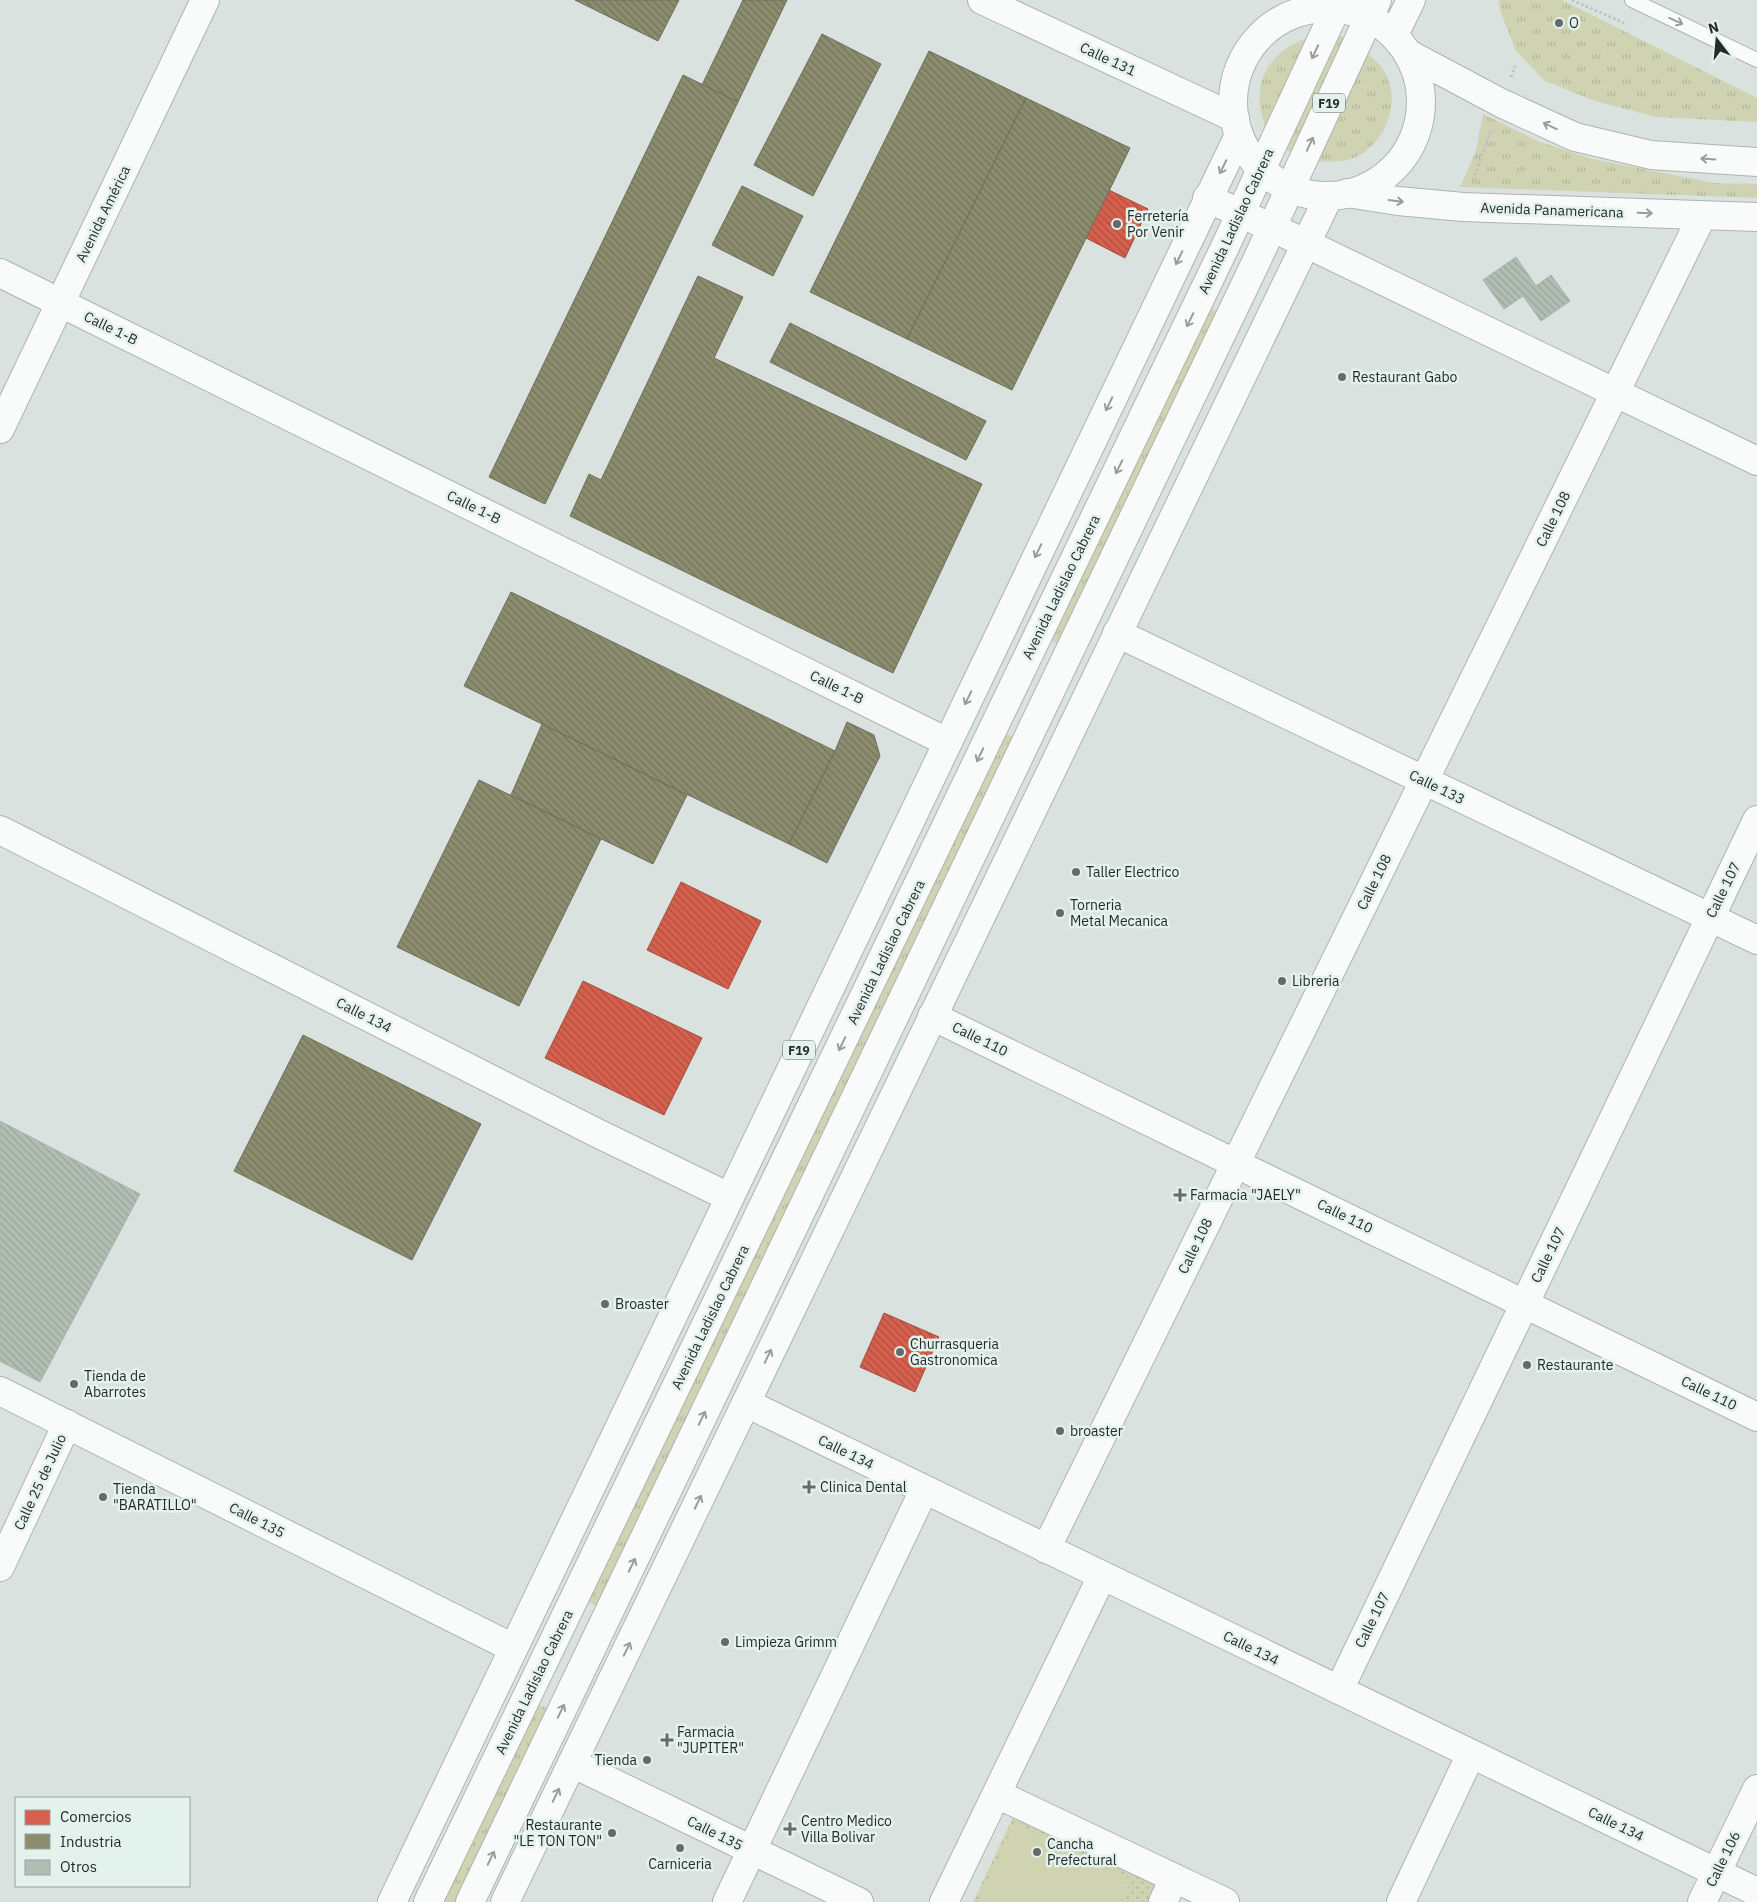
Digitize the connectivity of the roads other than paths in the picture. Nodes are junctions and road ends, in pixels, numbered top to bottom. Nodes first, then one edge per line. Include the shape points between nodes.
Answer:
1 (205, 0) edge
2 (982, 0) edge
3 (1411, 0) edge
4 (1632, 0) edge
5 (1338, 4) edge
6 (1294, 8) edge
7 (1373, 8) edge
8 (1401, 44) junction
9 (1757, 60) edge
10 (1237, 126) junction
11 (1757, 162) edge
12 (1260, 170) junction
13 (1290, 188) junction
14 (1338, 195) junction
15 (1207, 198) junction
16 (1241, 213) junction
17 (1702, 216) junction
18 (1757, 217) edge
19 (1272, 228) junction
20 (1305, 243) junction
21 (0, 273) edge
22 (60, 303) junction
23 (1615, 393) junction
24 (0, 429) edge
25 (1757, 462) edge
26 (1117, 633) junction
27 (947, 742) junction
28 (1424, 780) junction
29 (1757, 820) edge
30 (0, 830) edge
31 (1710, 918) junction
32 (1757, 940) edge
33 (932, 1016) junction
34 (1236, 1163) junction
35 (729, 1197) junction
36 (1524, 1304) junction
37 (0, 1391) edge
38 (746, 1403) junction
39 (1757, 1417) edge
40 (67, 1424) junction
41 (924, 1490) junction
42 (1046, 1549) junction
43 (0, 1567) edge
44 (1102, 1576) junction
45 (513, 1648) junction
46 (1339, 1690) junction
47 (1471, 1754) junction
48 (572, 1764) junction
49 (1757, 1789) edge
50 (997, 1794) junction
51 (752, 1850) junction
52 (1717, 1873) junction
53 (1168, 1890) edge
54 (1757, 1892) edge
55 (392, 1902) edge
56 (428, 1902) edge
57 (470, 1902) edge
58 (505, 1902) edge
59 (727, 1902) edge
60 (859, 1902) edge
61 (944, 1902) edge
62 (1225, 1902) edge
63 (1401, 1902) edge
64 (1702, 1902) edge

1 - 22 main road, Avenida América
2 - 10 main road, Calle 131
3 - 8 main road
4 -> 9 lane
5 - 6 main road via 1312,9
5 - 7 main road via 1353,11
5 -> 12 main road, Avenida Ladislao Cabrera / F19
6 - 10 main road via 1251,46 1239,68 1233,93
7 - 8 main road
13 -> 7 main road, F19
11 -> 8 main road via 1642,153 1575,137 1501,103
8 - 14 main road via 1417,72 1421,91 1421,110 1410,148 1383,177 1366,187
10 - 12 main road via 1247,152
10 -> 15 main road, F19
12 - 13 main road, Avenida Panamericana
12 - 16 main road, Avenida Ladislao Cabrera / F19
13 - 14 main road, Avenida Panamericana via 1310,195
13 - 19 main road, F19
14 -> 17 main road, Avenida Panamericana via 1463,207
14 - 20 main road
15 - 16 main road
15 -> 27 main road, F19
16 - 19 main road
16 -> 56 main road, Avenida Ladislao Cabrera / F19
17 - 18 main road, Avenida Panamericana
17 - 23 main road, Calle 108
19 - 20 main road
57 -> 19 main road, F19
20 - 23 main road
20 - 26 main road
21 - 22 main road, Calle 1-B
22 - 24 main road, Avenida América
22 - 27 main road, Calle 1-B
23 - 25 main road
23 - 28 main road, Calle 108
26 - 28 main road, Calle 133
26 - 33 main road
27 - 35 main road, F19
28 - 31 main road, Calle 133
28 - 34 main road, Calle 108
29 - 31 main road, Calle 107
30 - 35 main road, Calle 134 via 596,1133
31 - 32 main road, Calle 133
31 - 36 main road, Calle 107
33 - 34 main road, Calle 110
38 -> 33 main road
34 - 36 main road, Calle 110
34 - 42 main road, Calle 108
35 - 45 main road, F19
36 - 39 main road, Calle 110
36 - 46 main road, Calle 107
37 - 40 main road, Calle 135
38 - 41 main road, Calle 134
48 -> 38 main road
40 - 43 main road, Calle 25 de Julio
40 - 45 main road, Calle 135
41 - 42 main road, Calle 134
41 - 51 main road
42 - 44 main road, Calle 134
44 - 46 main road, Calle 134
44 - 50 main road
45 - 55 main road, F19
46 - 47 main road, Calle 134
47 - 52 main road, Calle 134
47 - 63 main road
48 - 51 main road, Calle 135
58 -> 48 main road
49 - 52 main road, Calle 106
50 - 53 main road
50 - 61 main road
51 - 59 main road
51 - 60 main road, Calle 135
52 - 54 main road, Calle 134
52 - 64 main road, Calle 106
53 - 62 main road

